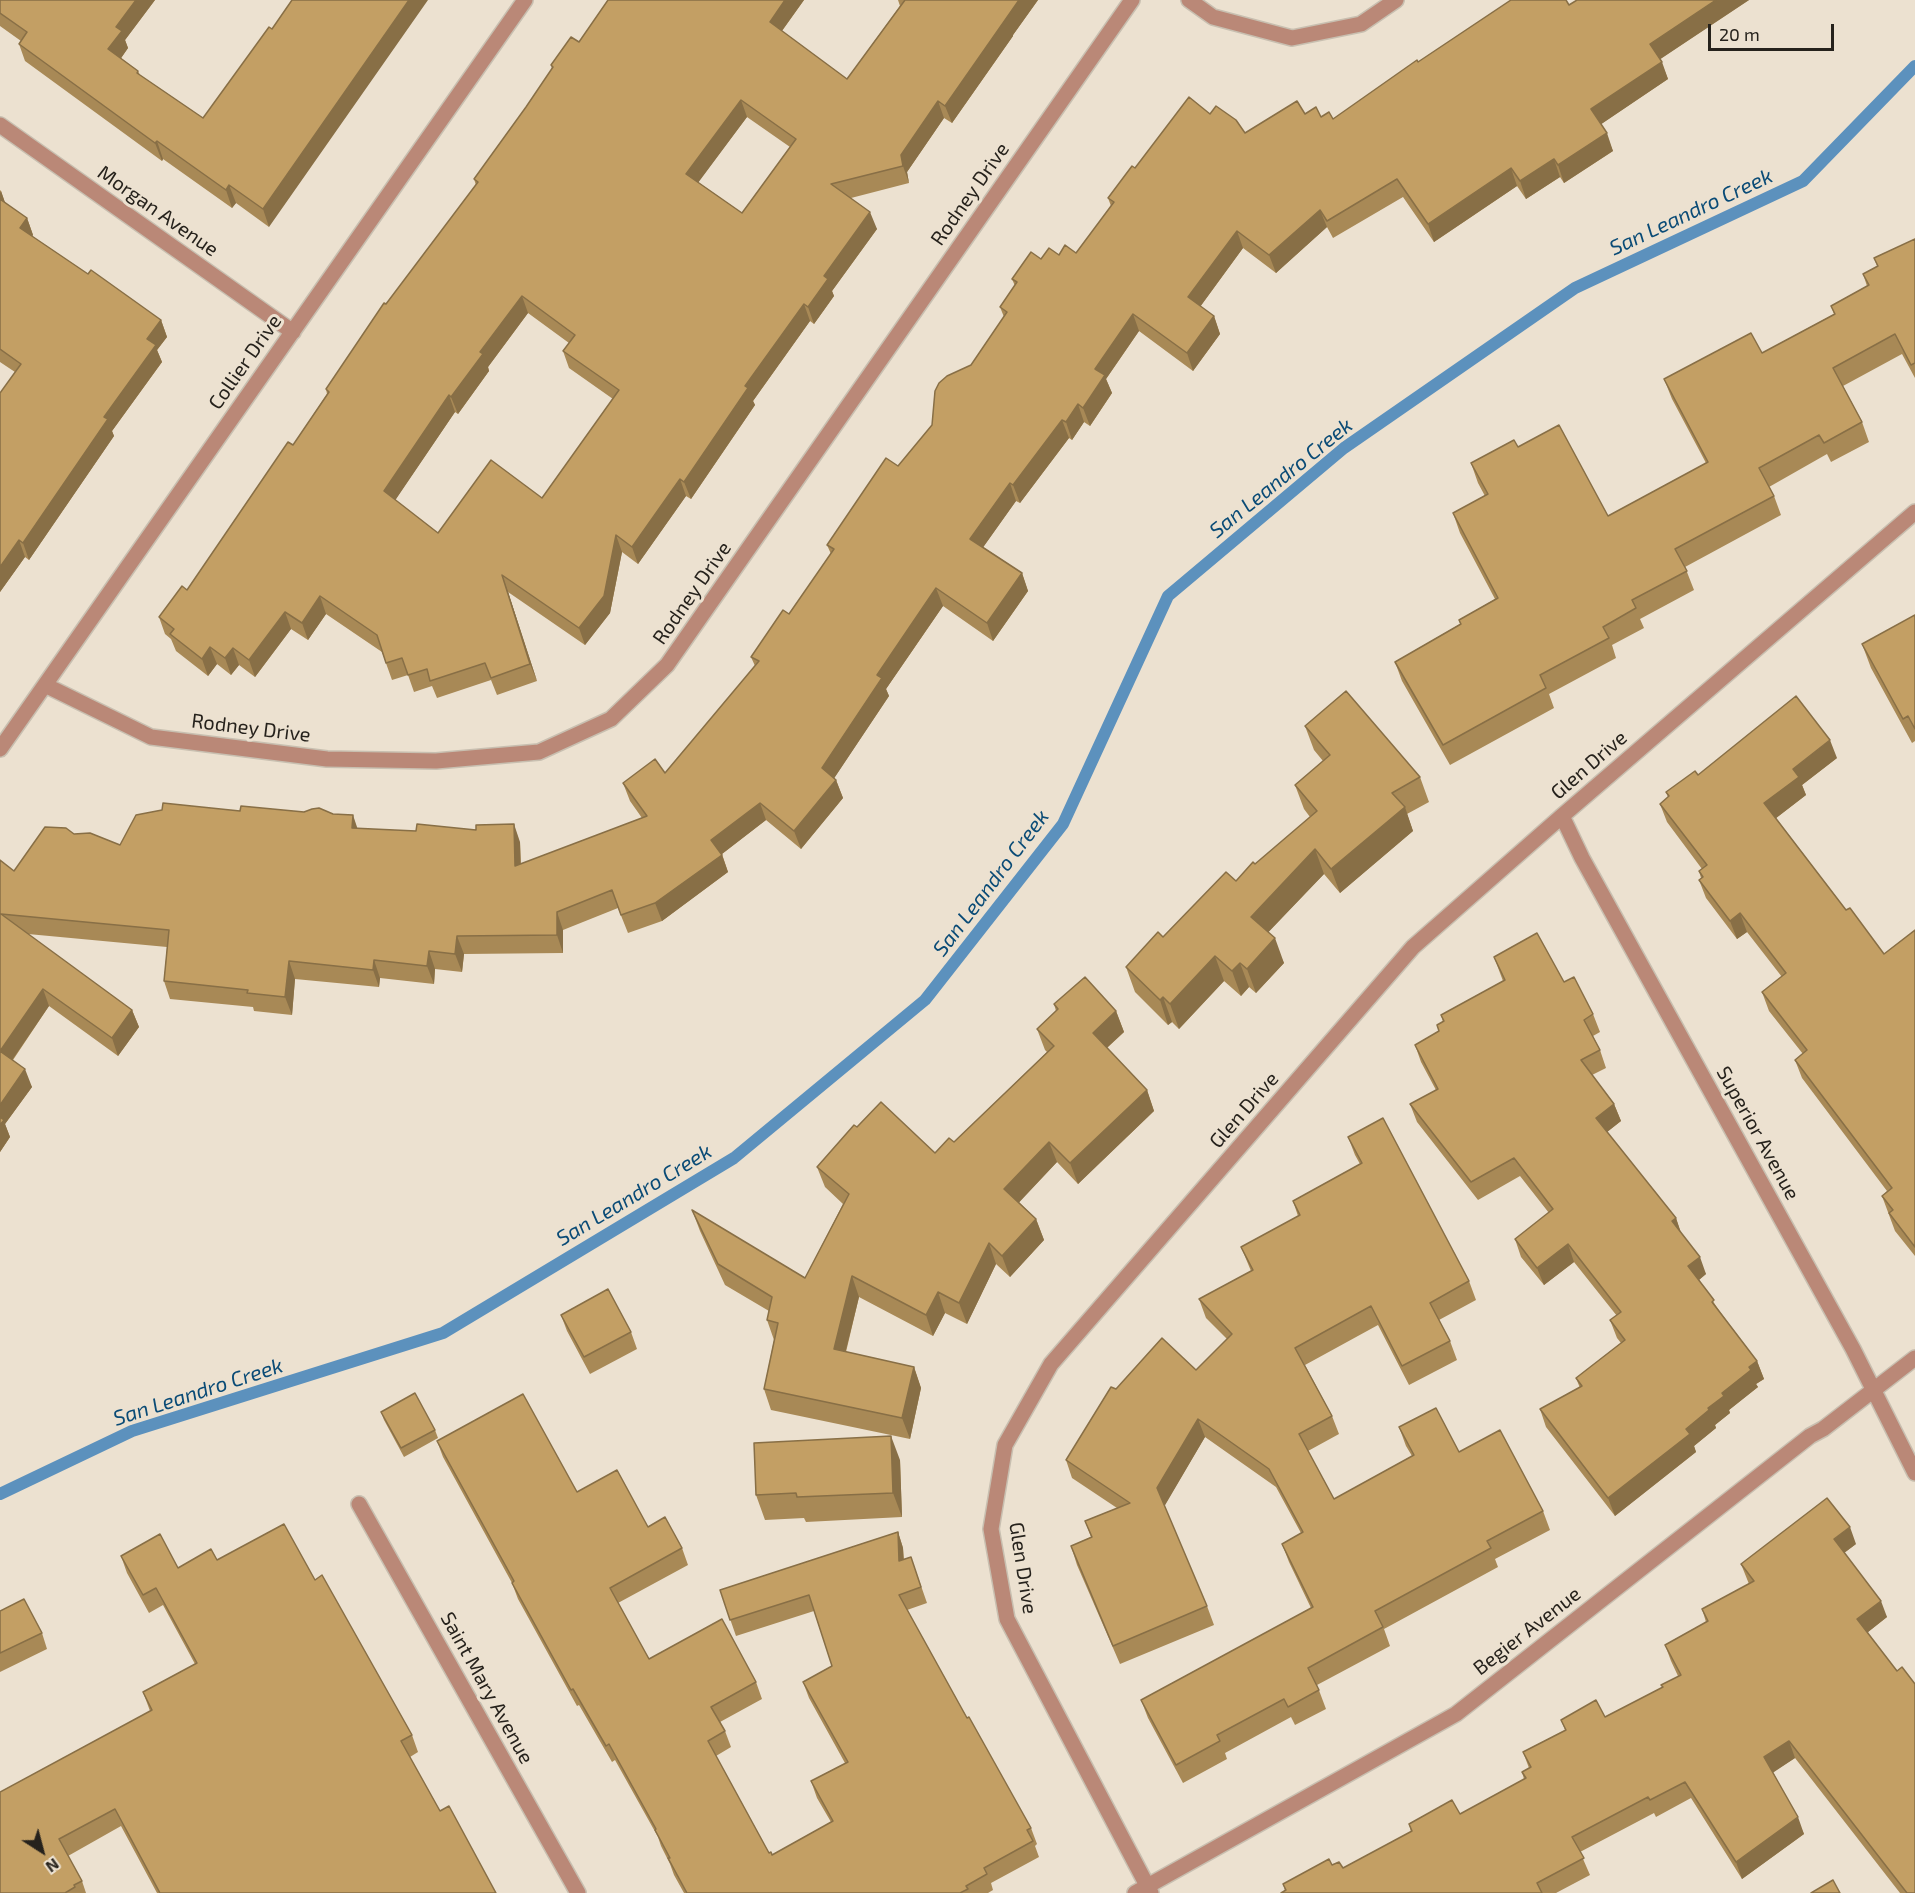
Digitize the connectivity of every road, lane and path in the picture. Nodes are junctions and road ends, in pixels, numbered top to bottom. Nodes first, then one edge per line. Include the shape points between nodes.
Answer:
1 (525, 0) edge
2 (1132, 0) edge
3 (1189, 0) edge
4 (1396, 0) edge
5 (0, 125) edge
6 (293, 332) junction
7 (1915, 512) edge
8 (45, 685) junction
9 (0, 749) edge
10 (1562, 816) junction
11 (1915, 1358) edge
12 (1873, 1390) junction
13 (1915, 1473) edge
14 (359, 1504) dead end
15 (1144, 1891) edge
16 (578, 1893) edge

1 - 6 street, Collier Drive
2 - 8 street, Rodney Drive via 667,665 611,719 539,752 436,761 327,759 151,737
3 - 4 street via 1213,17 1292,38 1361,24
5 - 6 street, Morgan Avenue
6 - 8 street, Collier Drive
7 - 10 street, Glen Drive
8 - 9 street, Collier Drive
10 - 12 street, Superior Avenue
10 - 15 street, Glen Drive via 1413,947 1051,1364 1005,1445 991,1529 1007,1619
11 - 12 street, Begier Avenue
12 - 13 street, Superior Avenue
12 - 15 street, Begier Avenue via 1456,1714
14 - 16 street, Saint Mary Avenue

